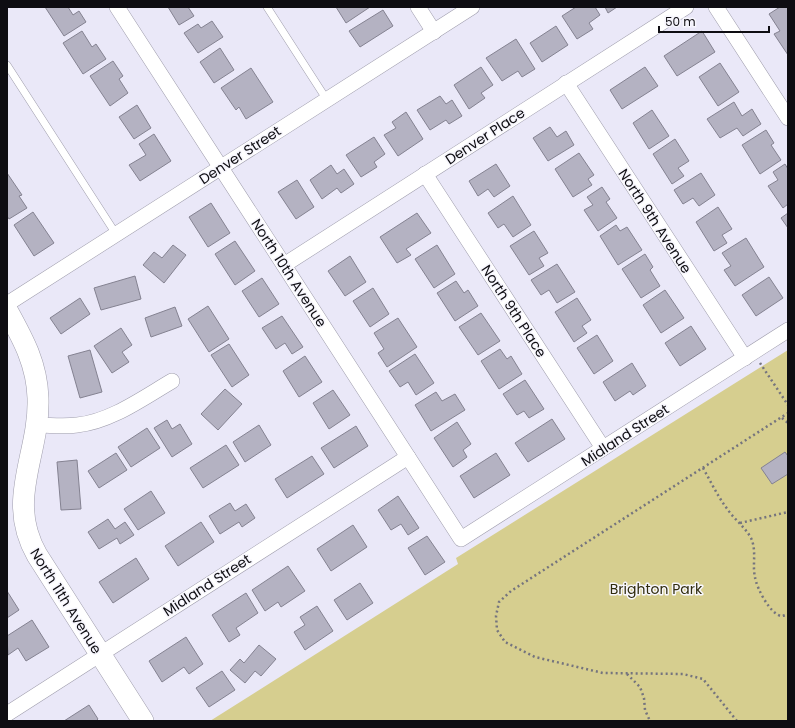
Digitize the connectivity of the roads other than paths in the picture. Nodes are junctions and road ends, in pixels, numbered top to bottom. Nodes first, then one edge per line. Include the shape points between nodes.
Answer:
1 (117, 7) edge
2 (267, 7) edge
3 (418, 7) edge
4 (472, 7) edge
5 (686, 7) edge
6 (716, 7) edge
7 (434, 32) junction
8 (7, 65) edge
9 (566, 84) junction
10 (327, 100) junction
11 (788, 118) edge
12 (221, 167) junction
13 (425, 174) junction
14 (116, 234) junction
15 (284, 265) junction
16 (7, 304) edge
17 (7, 310) edge
18 (788, 330) edge
19 (749, 355) junction
20 (172, 381) dead end
21 (36, 425) junction
22 (603, 448) junction
23 (408, 457) junction
24 (461, 539) joint
25 (99, 654) junction
26 (7, 714) edge
27 (143, 721) edge

1 - 12 street, North 10th Avenue
2 - 10 lane
3 - 7 street
4 - 7 street, Denver Street
5 - 9 street, Denver Place
6 - 11 street
7 - 10 street, Denver Street
8 - 14 lane
9 - 13 street, Denver Place
9 - 19 street, North 9th Avenue
10 - 12 street, Denver Street
12 - 14 street, Denver Street
12 - 15 street, North 10th Avenue
13 - 15 street, Denver Place
13 - 22 street, North 9th Place
14 - 16 street, Denver Street
15 - 23 street, North 10th Avenue
17 - 21 street, North 11th Avenue via 34,365 38,399
18 - 19 street, Midland Street
19 - 22 street, Midland Street
20 - 21 street via 101,420 77,425
21 - 25 street, North 11th Avenue via 22,502 27,535
22 - 24 street, Midland Street
23 - 24 street, North 10th Avenue
23 - 25 street, Midland Street
25 - 26 street, Midland Street
25 - 27 street, North 11th Avenue

